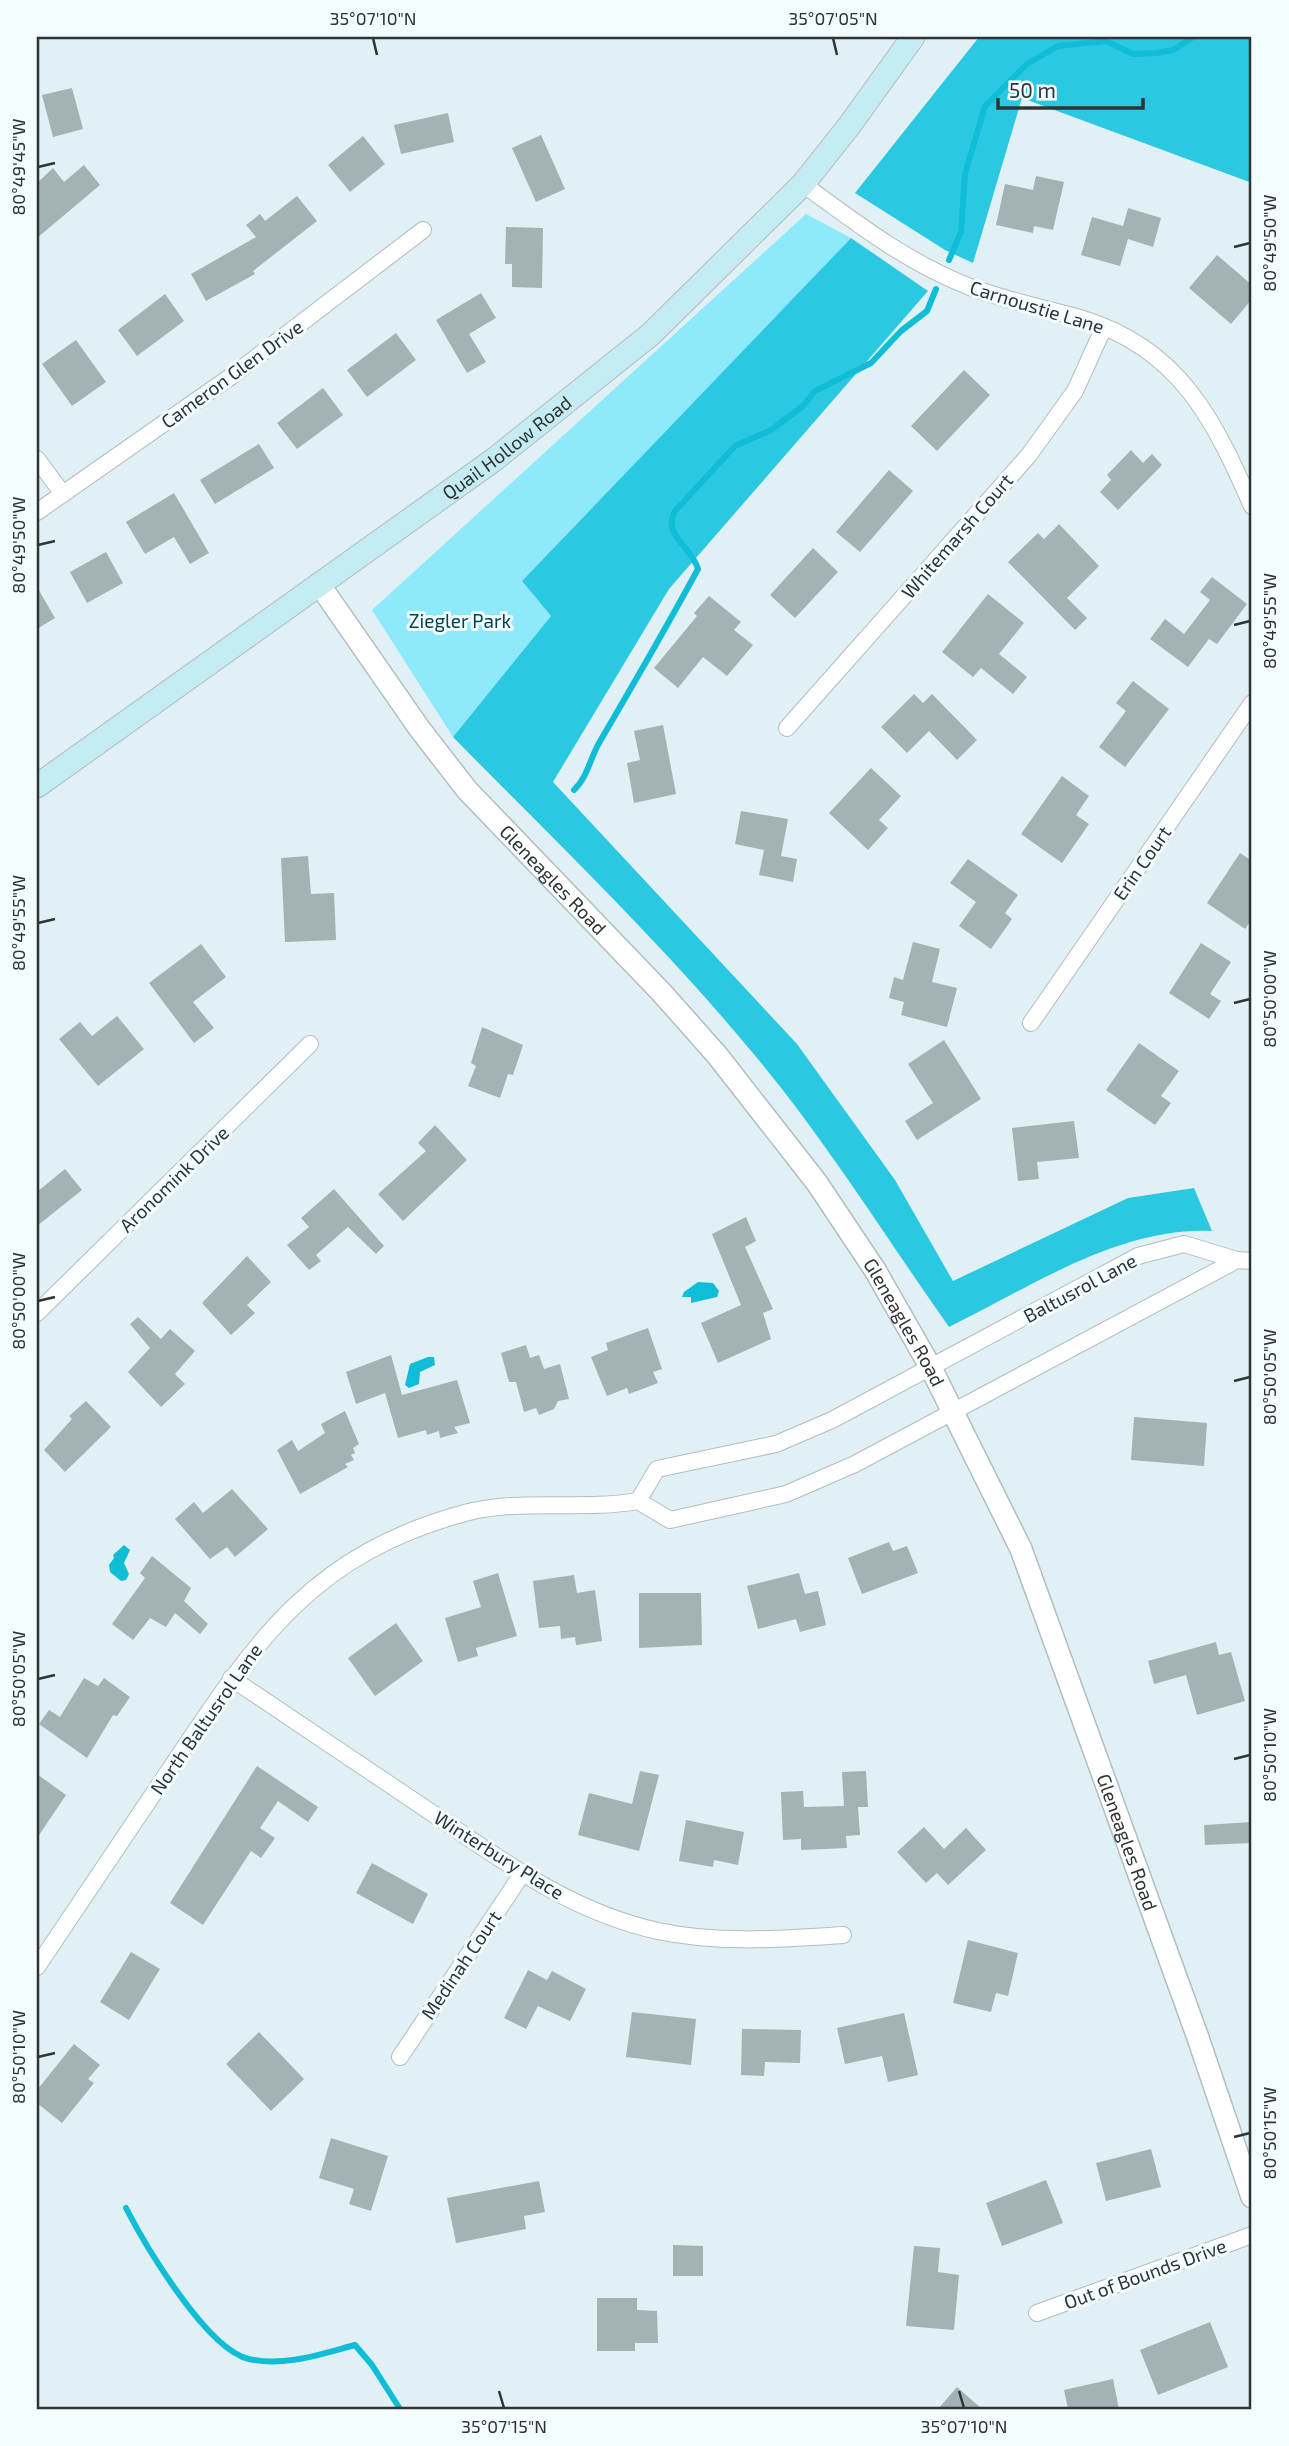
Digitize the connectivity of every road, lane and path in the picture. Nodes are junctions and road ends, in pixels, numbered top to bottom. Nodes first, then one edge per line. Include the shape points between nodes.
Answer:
1 (913, 37) edge
2 (803, 184) junction
3 (423, 230) dead end
4 (1104, 327) junction
5 (37, 459) edge
6 (63, 494) junction
7 (1252, 506) edge
8 (37, 512) edge
9 (319, 584) junction
10 (1252, 703) edge
11 (787, 728) dead end
12 (37, 786) edge
13 (1031, 1023) dead end
14 (310, 1044) dead end
15 (1245, 1261) edge
16 (37, 1313) edge
17 (931, 1368) junction
18 (953, 1411) junction
19 (638, 1501) junction
20 (231, 1678) junction
21 (522, 1874) junction
22 (843, 1935) dead end
23 (37, 1967) edge
24 (400, 2057) dead end
25 (1252, 2197) edge
26 (1252, 2235) edge
27 (1037, 2313) dead end

1 - 2 main road, Quail Hollow Road
2 - 4 street, Carnoustie Lane via 868,232 943,274 1003,299
2 - 9 main road, Quail Hollow Road via 601,377
3 - 6 street, Cameron Glen Drive via 233,374
4 - 7 street, Carnoustie Lane via 1146,350 1190,389 1208,414
4 - 11 street, Whitemarsh Court via 1075,391 1044,435
5 - 6 street
6 - 8 street, Cameron Glen Drive
9 - 12 main road, Quail Hollow Road
9 - 17 street, Gleneagles Road via 467,790 662,993 752,1097 845,1224
10 - 13 street, Erin Court
14 - 16 street, Aronomink Drive
15 - 17 street, Baltusrol Lane via 1184,1244 1138,1256
15 - 18 street, Baltusrol Lane
17 - 18 street, Gleneagles Road
17 - 19 street via 776,1444 657,1469
18 - 19 street, Baltusrol Lane via 855,1464 786,1494 670,1520
18 - 25 street, Gleneagles Road via 1025,1561
19 - 20 street, North Baltusrol Lane via 505,1505 420,1527 364,1554 306,1594 284,1613
20 - 21 street, Winterbury Place
20 - 23 street, North Baltusrol Lane
21 - 22 street, Winterbury Place via 575,1903 659,1931 746,1941
21 - 24 street, Medinah Court
26 - 27 street, Out of Bounds Drive

